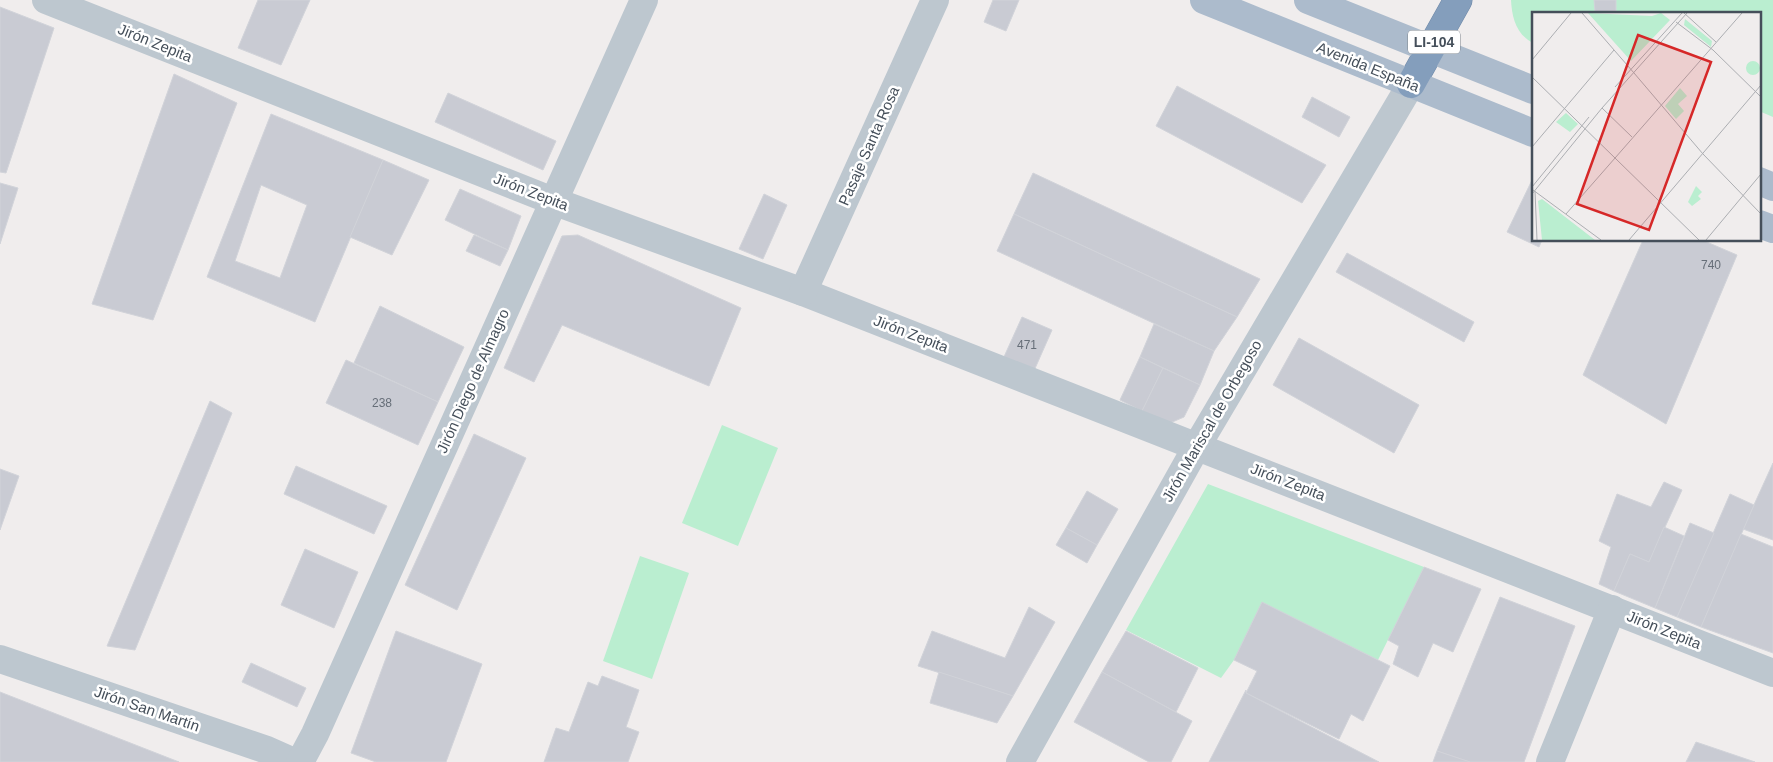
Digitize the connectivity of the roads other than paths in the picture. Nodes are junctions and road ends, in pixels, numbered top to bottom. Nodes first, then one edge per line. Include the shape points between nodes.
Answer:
1 (46, 0) edge
2 (644, 0) edge
3 (935, 0) edge
4 (1204, 0) edge
5 (1308, 0) edge
6 (1458, 0) edge
7 (1430, 48) junction
8 (1410, 84) junction
9 (1532, 90) edge
10 (1532, 133) edge
11 (1760, 181) edge
12 (1773, 187) edge
13 (554, 201) junction
14 (1760, 224) edge
15 (1773, 229) edge
16 (803, 292) junction
17 (1197, 446) junction
18 (1612, 609) junction
19 (0, 660) edge
20 (1773, 673) edge
21 (294, 762) edge
22 (300, 762) edge
23 (1020, 762) edge
24 (1550, 762) edge

1 - 13 street, Jirón Zepita
2 - 13 street, Jirón Diego de Almagro
3 - 16 street, Pasaje Santa Rosa
4 - 8 main road, Avenida España
5 - 7 main road
6 - 7 highway, LI-104
7 - 8 highway, LI-104
7 - 9 main road
8 - 10 main road, Avenida España
8 - 17 street, Jirón Mariscal de Orbegoso
11 - 12 main road
13 - 16 street, Jirón Zepita
13 - 22 street, Jirón Diego de Almagro
14 - 15 main road
16 - 17 street, Jirón Zepita
17 - 18 street, Jirón Zepita
17 - 23 street, Jirón Mariscal de Orbegoso
18 - 20 street, Jirón Zepita
18 - 24 street
19 - 21 street, Jirón San Martín

